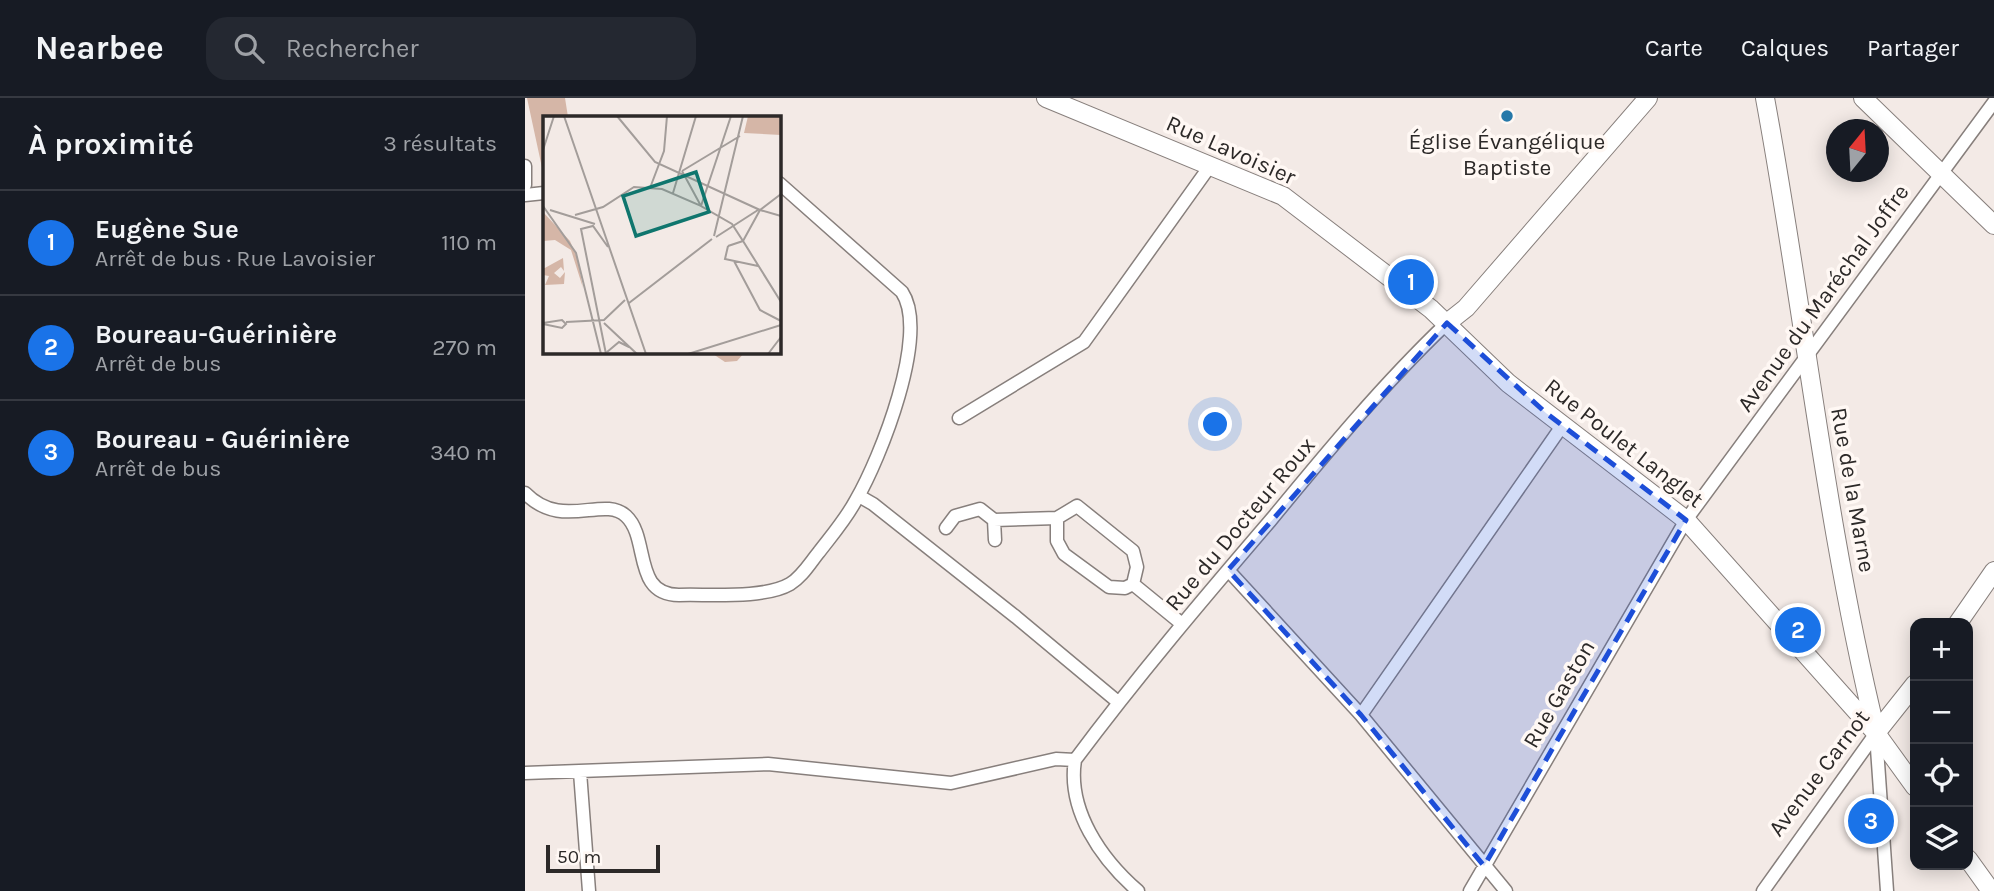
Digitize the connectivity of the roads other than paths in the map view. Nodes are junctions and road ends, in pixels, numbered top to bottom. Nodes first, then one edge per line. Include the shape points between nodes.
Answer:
1 (1046, 98) edge
2 (1648, 98) edge
3 (1765, 98) edge
4 (1863, 98) edge
5 (1994, 102) edge
6 (1077, 104) edge
7 (525, 166) edge
8 (1210, 166) junction
9 (1941, 173) junction
10 (525, 185) edge
11 (781, 185) edge
12 (543, 193) edge
13 (525, 195) edge
14 (1994, 225) edge
15 (1447, 323) junction
16 (1805, 359) junction
17 (958, 418) dead end
18 (1562, 426) junction
19 (525, 494) edge
20 (859, 496) junction
21 (1057, 518) junction
22 (994, 520) junction
23 (1686, 520) junction
24 (946, 528) dead end
25 (995, 540) dead end
26 (1228, 570) junction
27 (1994, 571) edge
28 (1133, 584) junction
29 (1961, 618) edge
30 (1182, 624) junction
31 (1910, 690) edge
32 (1118, 702) junction
33 (1361, 715) junction
34 (1876, 733) junction
35 (1076, 760) junction
36 (580, 772) junction
37 (525, 773) edge
38 (1910, 780) edge
39 (1484, 866) junction
40 (1973, 866) edge
41 (589, 891) edge
42 (1138, 891) edge
43 (1470, 891) edge
44 (1506, 891) edge
45 (1763, 891) edge
46 (1887, 891) edge
47 (1991, 891) edge

1 - 6 street, Rue Lavoisier
2 - 15 street via 1466,308
3 - 16 street, Rue de la Marne
4 - 9 street
5 - 9 street, Avenue du Maréchal Joffre
6 - 8 street, Rue Lavoisier
7 - 10 street
8 - 15 street, Rue Lavoisier via 1283,196
8 - 17 street via 1084,342
9 - 14 street
9 - 16 street, Avenue du Maréchal Joffre
11 - 20 street via 902,292 912,313 893,417
12 - 13 street
15 - 18 street, Rue Poulet Langlet via 1463,343
15 - 26 street, Rue du Docteur Roux via 1384,388
16 - 23 street, Avenue du Maréchal Joffre
16 - 34 street, Rue de la Marne
18 - 23 street, Rue Poulet Langlet
18 - 33 street
19 - 20 street via 547,510 615,510 626,515 649,578 672,595 771,591 788,585
20 - 32 street
21 - 22 street
21 - 28 street via 1057,541 1064,554 1109,587
21 - 28 street via 1077,506 1129,545 1136,558
22 - 24 street via 980,509 955,516
22 - 25 street
23 - 34 street, Rue Poulet Langlet
23 - 39 street, Rue Gaston
26 - 30 street, Rue du Docteur Roux
26 - 33 street
27 - 29 street
28 - 30 street
30 - 32 street, Rue du Docteur Roux
31 - 34 street, Avenue Carnot
32 - 35 street, Rue du Docteur Roux
33 - 39 street
34 - 38 street, Rue Poulet Langlet
34 - 45 street, Avenue Carnot
34 - 46 street, Rue de la Marne
35 - 36 street via 1056,759 951,783 768,764
35 - 42 street via 1072,778 1082,818 1111,863
36 - 37 street
36 - 41 street
39 - 43 street, Rue Gaston
39 - 44 street
40 - 47 street

